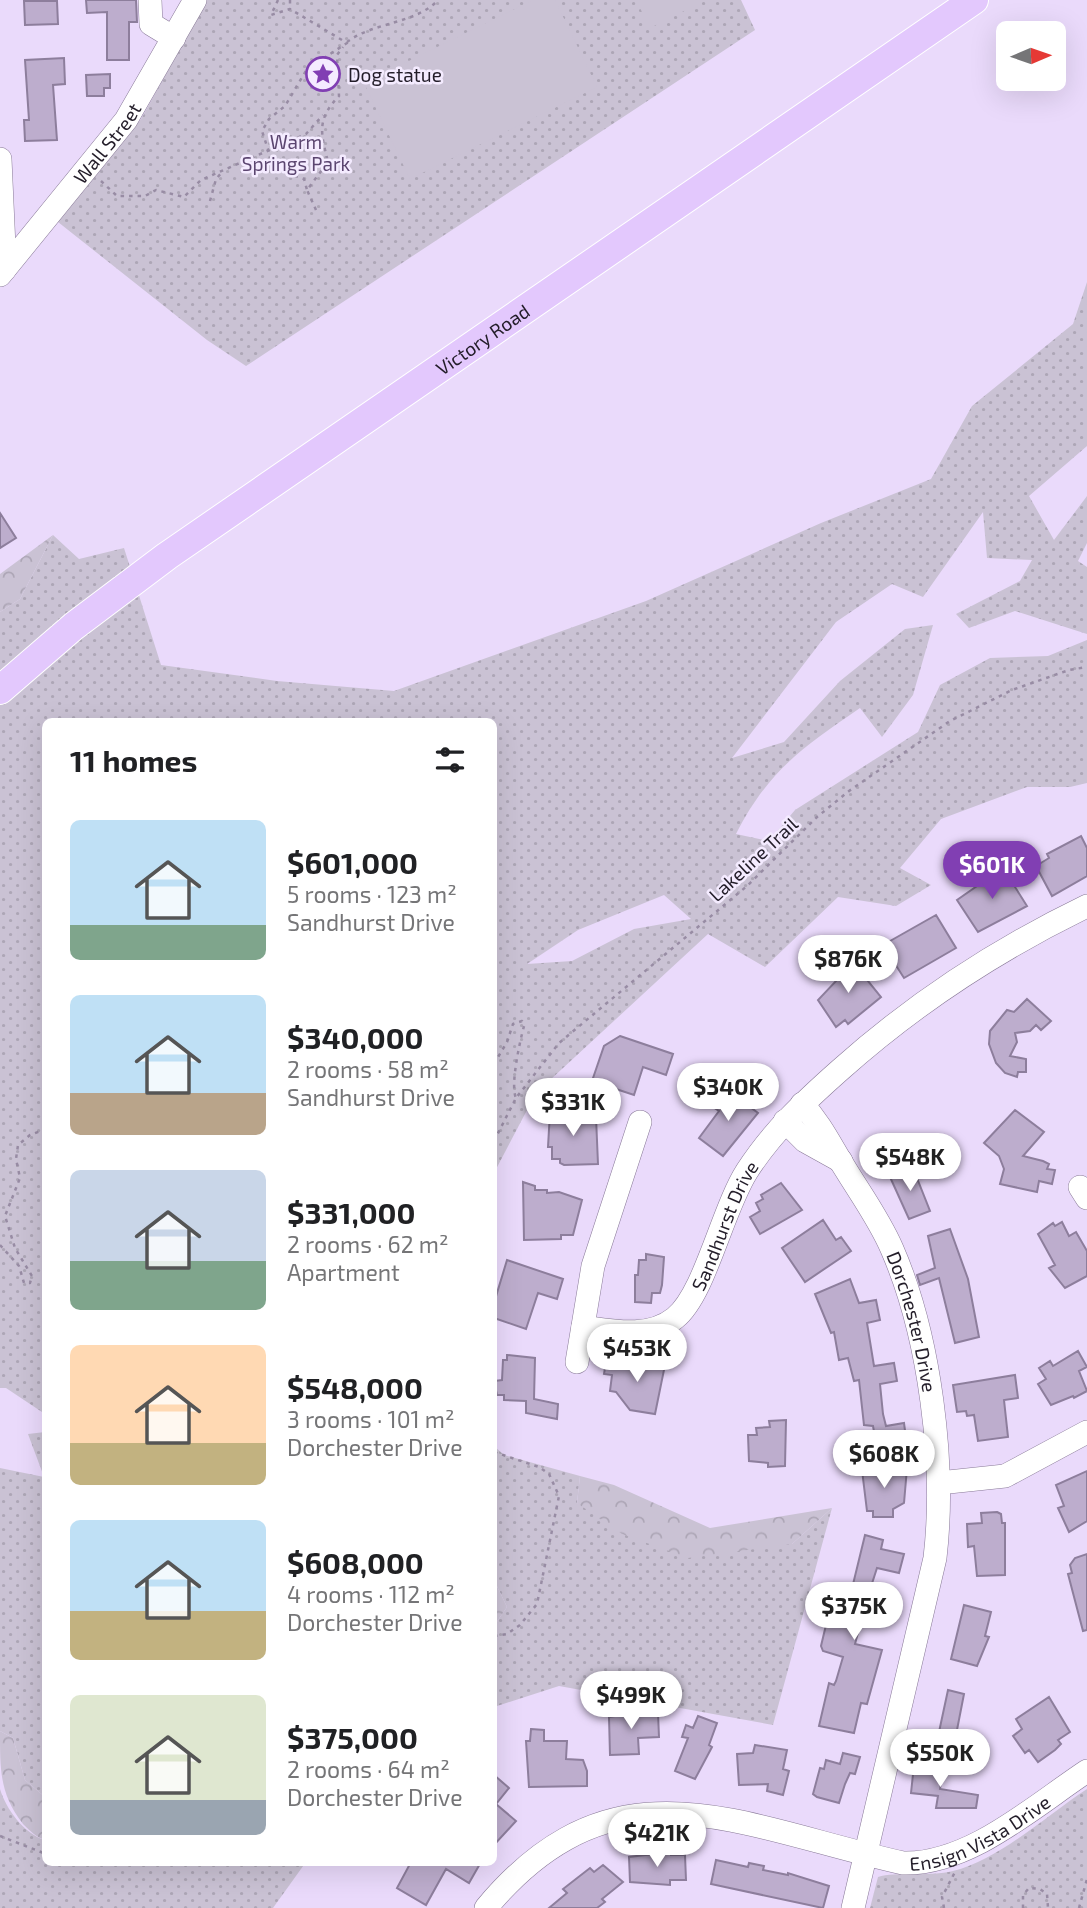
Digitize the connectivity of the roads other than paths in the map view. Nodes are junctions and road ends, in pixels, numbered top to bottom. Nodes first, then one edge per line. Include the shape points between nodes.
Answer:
1 (150, 0) edge
2 (195, 0) edge
3 (974, 0) edge
4 (174, 38) junction
5 (0, 159) edge
6 (2, 272) edge
7 (0, 690) edge
8 (1087, 906) edge
9 (802, 1104) junction
10 (785, 1121) junction
11 (639, 1122) dead end
12 (841, 1161) junction
13 (583, 1327) junction
14 (577, 1362) dead end
15 (1087, 1432) edge
16 (939, 1483) junction
17 (1087, 1771) edge
18 (866, 1854) junction
19 (486, 1908) edge
20 (853, 1908) edge

1 - 4 street via 150,24
2 - 4 street, Wall Street
3 - 7 main road, Victory Road via 167,556 74,626
4 - 6 street, Wall Street via 126,120
5 - 6 street
8 - 9 street, Sandhurst Drive via 991,956 940,989
9 - 10 street, Sandhurst Drive
9 - 12 street, Dorchester Drive via 821,1124
10 - 12 street, Dorchester Drive via 805,1141
10 - 13 street, Sandhurst Drive via 745,1173 684,1309 648,1331
11 - 13 street via 593,1266
12 - 16 street, Dorchester Drive via 883,1229 908,1294 932,1407
13 - 14 street
15 - 16 street via 1005,1476
16 - 18 street, Dorchester Drive via 935,1558
17 - 18 street, Ensign Vista Drive via 950,1856 915,1863
18 - 19 street, Ensign Vista Drive via 694,1813 631,1815 590,1825 554,1843 524,1866
18 - 20 street, Dorchester Drive

